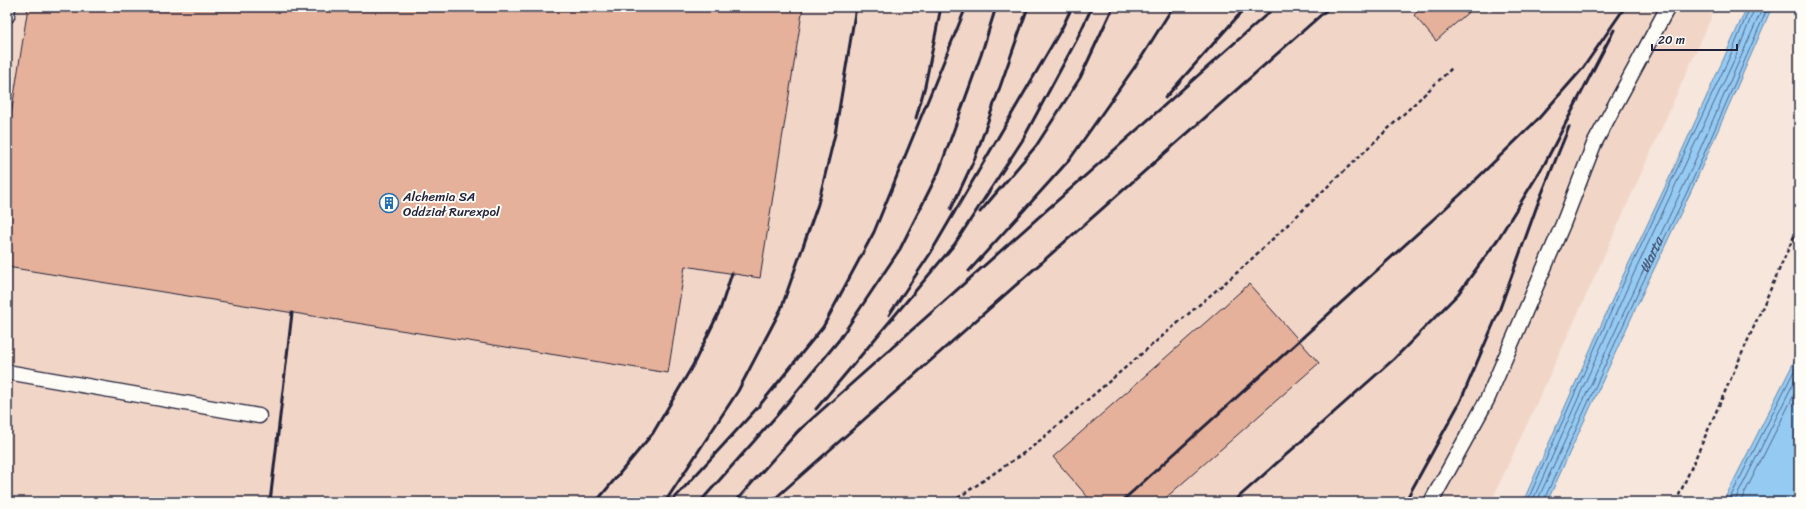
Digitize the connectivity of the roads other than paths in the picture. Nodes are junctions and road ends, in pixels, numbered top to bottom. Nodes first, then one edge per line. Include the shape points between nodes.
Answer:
1 (8, 7) edge
2 (1668, 7) edge
3 (7, 16) edge
4 (7, 372) edge
5 (259, 416) dead end
6 (1431, 502) edge

1 - 3 lane
2 - 6 lane via 1594,144 1563,224 1487,400
4 - 5 lane

